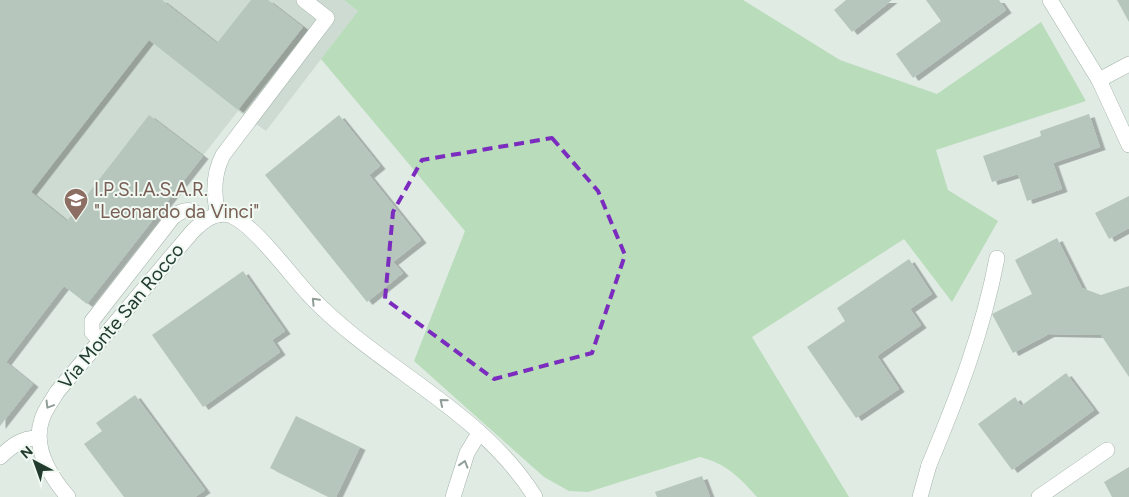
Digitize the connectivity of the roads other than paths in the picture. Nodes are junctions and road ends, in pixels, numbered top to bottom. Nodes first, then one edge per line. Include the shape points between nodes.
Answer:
1 (304, 0) edge
2 (1050, 0) edge
3 (1129, 64) edge
4 (1099, 80) junction
5 (1129, 145) edge
6 (211, 218) junction
7 (998, 258) dead end
8 (100, 341) junction
9 (480, 434) junction
10 (39, 438) junction
11 (1107, 450) dead end
12 (0, 457) edge
13 (68, 497) edge
14 (453, 497) edge
15 (534, 497) edge
16 (920, 497) edge
17 (1039, 497) edge

1 - 6 street via 327,18 223,155 217,170
2 - 4 street
3 - 4 street
4 - 5 street
6 - 8 street, Via Monte San Rocco via 192,232
6 - 8 street via 188,209 173,217 94,318 92,332
9 -> 6 street via 325,312 243,223 230,216
7 - 16 street via 971,362
8 -> 10 street, Via Monte San Rocco via 49,406 42,418
14 -> 9 street via 467,453
9 - 15 street via 507,461
10 - 12 street via 20,441
10 - 13 street, Via Monte San Rocco via 46,464
11 - 17 street

